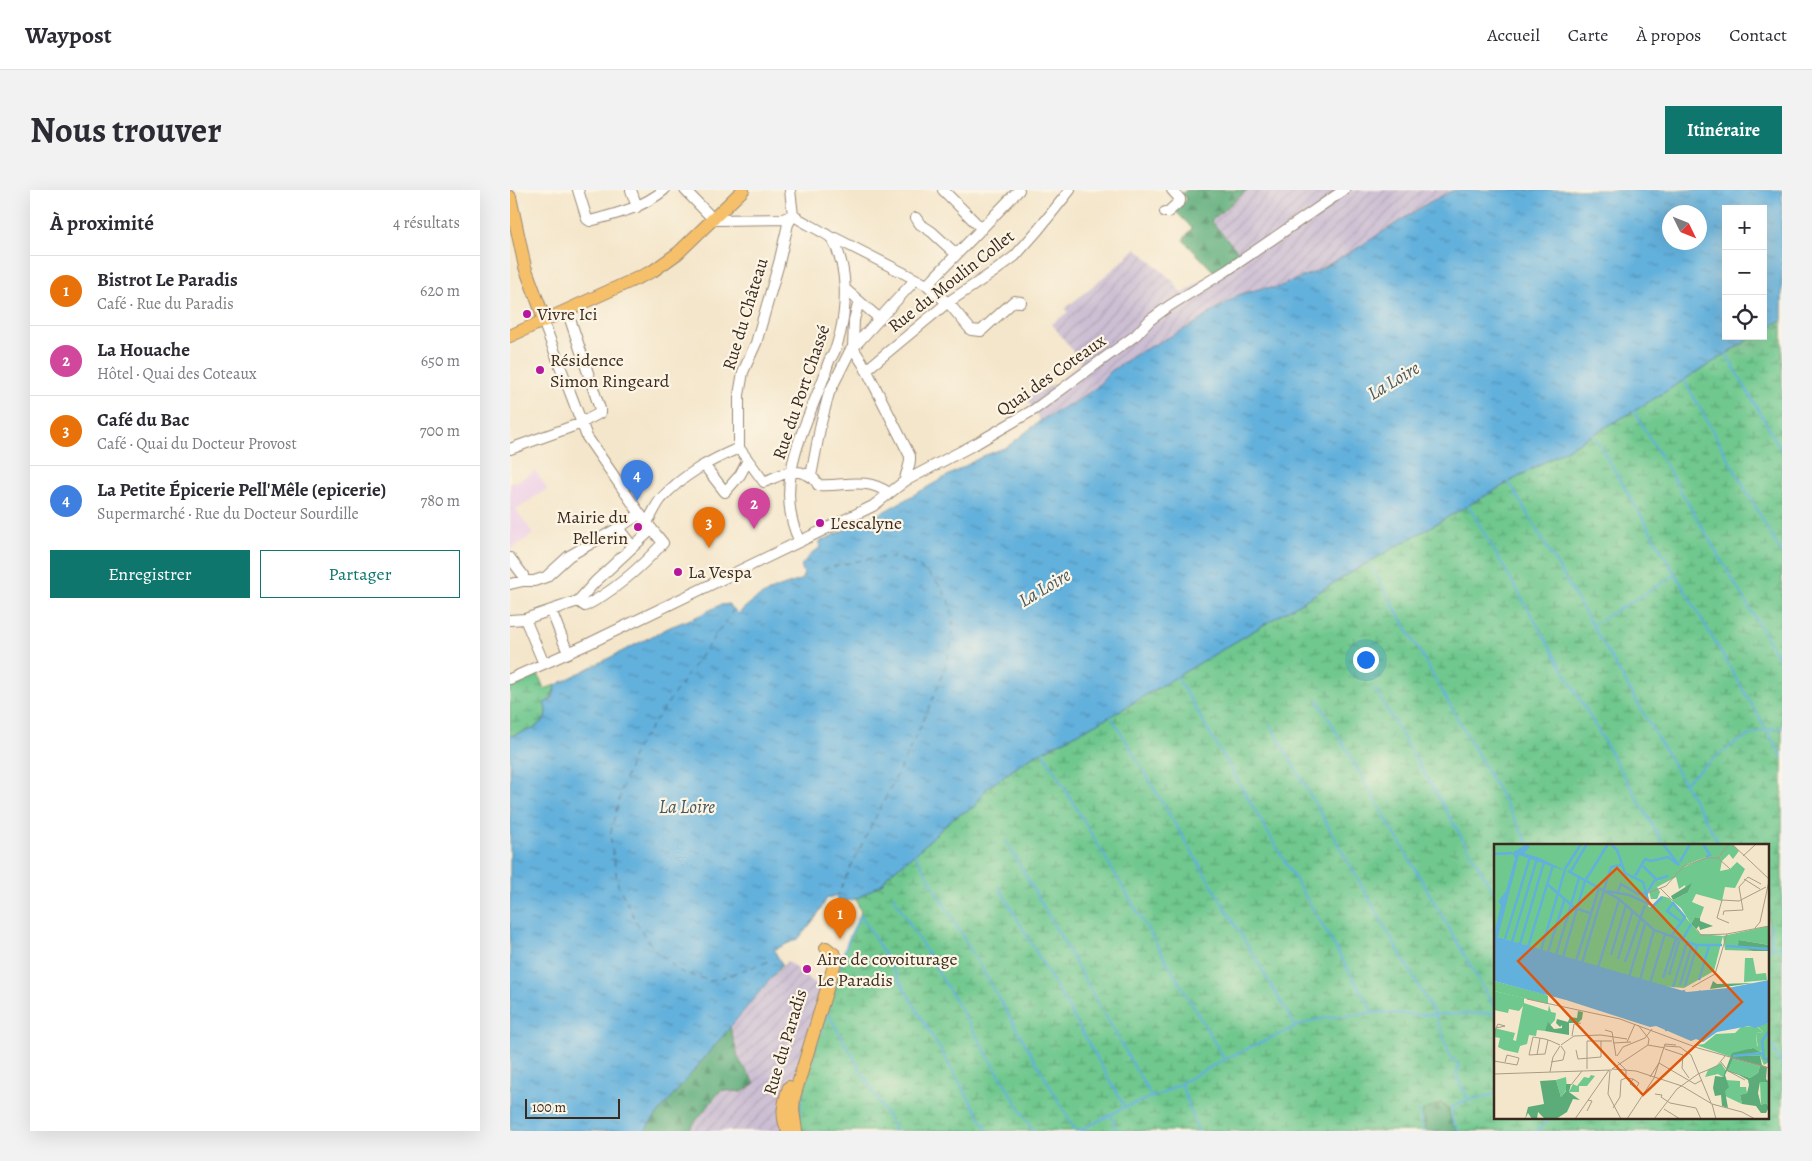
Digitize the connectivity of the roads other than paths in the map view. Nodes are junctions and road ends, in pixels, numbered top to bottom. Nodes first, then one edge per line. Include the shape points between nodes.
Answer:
1 (578, 190) edge
2 (631, 190) edge
3 (664, 190) edge
4 (685, 190) edge
5 (744, 190) edge
6 (790, 190) edge
7 (943, 190) edge
8 (1018, 190) edge
9 (1070, 190) edge
10 (1173, 190) edge
11 (1344, 190) edge
12 (510, 197) edge
13 (637, 207) junction
14 (1165, 212) dead end
15 (793, 215) junction
16 (916, 218) dead end
17 (714, 220) junction
18 (982, 229) junction
19 (832, 239) junction
20 (956, 254) junction
21 (915, 280) junction
22 (927, 286) junction
23 (845, 289) junction
24 (859, 301) junction
25 (1020, 302) dead end
26 (947, 303) junction
27 (567, 310) junction
28 (880, 319) junction
29 (543, 321) junction
30 (510, 336) edge
31 (853, 348) junction
32 (866, 370) junction
33 (582, 423) junction
34 (739, 448) junction
35 (510, 450) edge
36 (748, 460) junction
37 (704, 465) junction
38 (790, 472) junction
39 (814, 478) junction
40 (905, 481) junction
41 (889, 493) junction
42 (646, 522) junction
43 (618, 528) junction
44 (800, 542) junction
45 (633, 546) junction
46 (510, 558) edge
47 (522, 581) junction
48 (510, 584) edge
49 (578, 601) junction
50 (551, 610) junction
51 (525, 618) junction
52 (510, 620) edge
53 (568, 654) junction
54 (544, 664) junction
55 (510, 679) edge
56 (788, 1131) edge
57 (796, 1131) edge

1 - 13 street via 590,221
2 - 13 street
3 - 13 street
4 - 17 street
5 - 17 main road
6 - 15 street, Rue du Château
7 - 18 street
8 - 18 street
9 - 26 street, Rue du Moulin Collet via 1015,256
10 - 14 street via 1180,201
11 - 40 street, Quai des Coteaux via 1169,306 1136,335 1035,409
12 - 29 main road via 525,267
15 - 17 street via 783,219
15 - 19 street
15 - 34 street, Rue du Château via 756,343 743,372 739,395
16 - 20 street
17 - 27 main road via 653,271
18 - 20 street
19 - 21 street
19 - 23 street, Rue du Port Chassé
20 - 22 street
21 - 22 street
21 - 28 street
22 - 26 street
23 - 24 street
23 - 38 street, Rue du Port Chassé via 845,312 838,344 802,430
24 - 28 street
24 - 31 street via 854,320
25 - 26 street via 1014,301 976,332
26 - 32 street, Rue du Moulin Collet
27 - 29 main road
27 - 33 street via 600,409 597,416
28 - 31 street
29 - 30 main road
29 - 33 street
31 - 32 street
31 - 39 street via 829,393 821,423
32 - 40 street via 910,456
33 - 35 street
33 - 42 street via 587,437
34 - 36 street
34 - 37 street
36 - 37 street via 725,492
36 - 38 street via 764,482
37 - 42 street via 661,499
38 - 39 street
38 - 44 street, Rue du Port Chassé via 792,527
39 - 41 street via 818,485 861,482
40 - 41 street, Quai des Coteaux
41 - 44 street, Quai des Coteaux via 874,506
42 - 43 street
42 - 45 street
42 - 49 street via 663,543 641,568 597,599 585,606
43 - 45 street
43 - 47 street via 570,556 546,577
44 - 53 street, Quai des Coteaux
45 - 49 street
46 - 47 street via 523,575
47 - 48 street
49 - 50 street
50 - 51 street
50 - 53 street
51 - 52 street
51 - 54 street
53 - 54 street, Quai des Coteaux
54 - 55 street, Quai des Coteaux
56 - 57 main road, Rue du Paradis via 783,1107 827,965 826,948 836,959 794,1097

